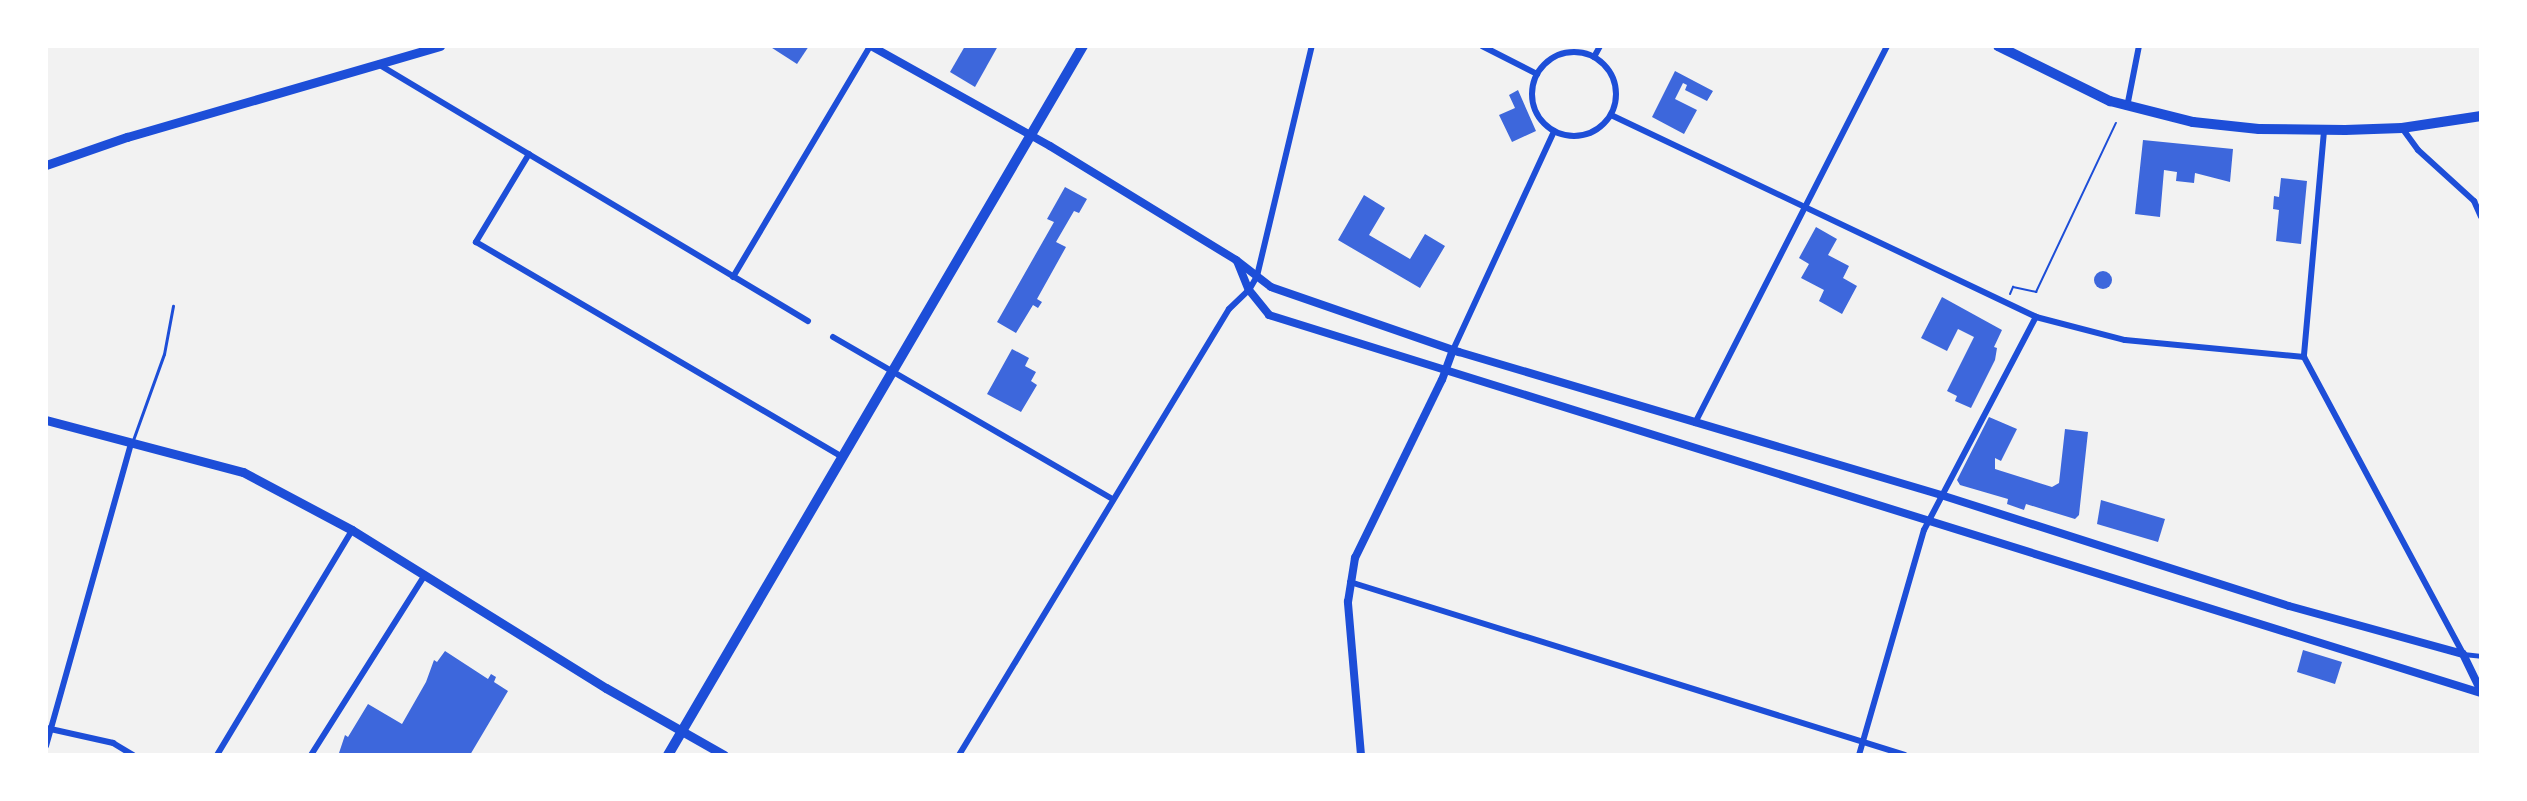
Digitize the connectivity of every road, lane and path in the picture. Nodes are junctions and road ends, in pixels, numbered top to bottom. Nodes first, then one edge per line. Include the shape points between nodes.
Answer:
1 (440, 46) edge
2 (870, 46) edge
3 (1083, 46) edge
4 (1312, 46) edge
5 (1482, 46) edge
6 (1600, 46) edge
7 (1887, 46) edge
8 (1998, 46) edge
9 (2139, 46) edge
10 (1594, 57) junction
11 (378, 64) junction
12 (1537, 74) junction
13 (2127, 107) junction
14 (1611, 115) junction
15 (2481, 116) edge
16 (2116, 123) dead end
17 (2402, 128) junction
18 (1554, 131) junction
19 (2324, 131) junction
20 (1031, 135) junction
21 (529, 154) junction
22 (46, 165) edge
23 (1806, 207) junction
24 (2481, 217) edge
25 (1236, 260) junction
26 (1257, 276) junction
27 (733, 277) junction
28 (1249, 290) junction
29 (2005, 302) junction
30 (173, 306) dead end
31 (2036, 317) junction
32 (808, 321) dead end
33 (833, 337) dead end
34 (1453, 350) junction
35 (2304, 357) junction
36 (1446, 370) junction
37 (893, 372) junction
38 (46, 420) edge
39 (1695, 423) junction
40 (131, 444) junction
41 (842, 457) junction
42 (1941, 495) junction
43 (1112, 499) junction
44 (1928, 522) junction
45 (352, 530) junction
46 (424, 576) junction
47 (1350, 582) junction
48 (2463, 654) junction
49 (2481, 656) edge
50 (2481, 692) edge
51 (48, 728) edge
52 (683, 729) junction
53 (1864, 743) junction
54 (46, 746) edge
55 (133, 755) edge
56 (217, 755) edge
57 (311, 755) edge
58 (668, 755) edge
59 (724, 755) edge
60 (959, 755) edge
61 (1361, 755) edge
62 (1859, 755) edge
63 (1905, 755) edge

1 - 11 main road
2 - 20 street
2 - 27 street
3 - 20 main road
4 - 26 street
5 - 12 street
6 - 10 street
7 - 23 street
8 - 13 main road
9 - 13 street
10 - 12 street via 1562,54
10 - 14 street via 1614,83
11 - 21 street
11 - 22 main road
12 - 18 street via 1534,106
13 - 19 main road via 2193,122
14 - 18 street via 1586,135
14 - 23 street
15 - 17 main road
16 - 29 path via 2036,292 2013,287
17 - 19 main road
17 - 24 street via 2418,150 2474,201
18 - 34 street
19 - 35 street
20 - 25 street
20 - 37 main road
21 - 27 street
21 - 41 street via 476,242
23 - 29 street
23 - 39 street
25 - 26 street
25 - 28 street
26 - 28 street
26 - 34 street via 1271,287
27 - 32 street
28 - 36 street via 1269,315
28 - 43 street via 1229,309
29 - 31 street
30 - 40 lane via 164,354
31 - 35 street via 2125,340
31 - 42 street
33 - 37 street
34 - 36 street
34 - 39 street
35 - 48 street
36 - 44 street
36 - 47 street via 1355,558
37 - 41 main road
37 - 43 street
38 - 40 main road
39 - 42 street
40 - 45 main road via 243,472
40 - 51 street
41 - 52 main road
42 - 44 street
42 - 48 street via 2289,606
43 - 60 street
44 - 50 street
44 - 53 street
45 - 46 main road
45 - 56 street
46 - 52 main road
46 - 57 street
47 - 53 street
47 - 61 street
48 - 49 street
48 - 50 street
51 - 54 street
51 - 55 street via 113,743
52 - 58 main road
52 - 59 main road
53 - 62 street
53 - 63 street

